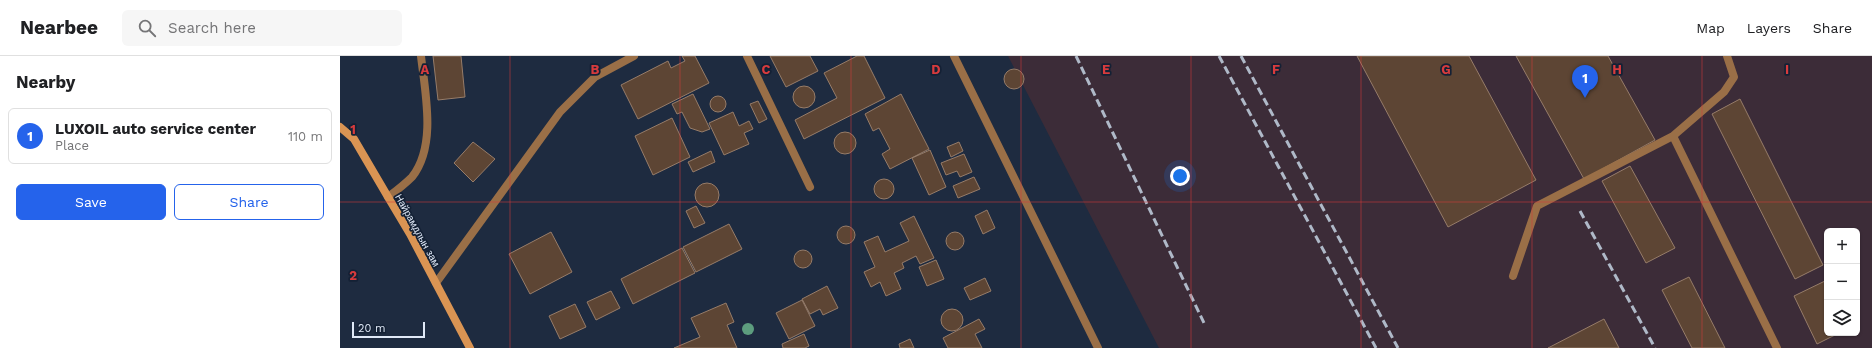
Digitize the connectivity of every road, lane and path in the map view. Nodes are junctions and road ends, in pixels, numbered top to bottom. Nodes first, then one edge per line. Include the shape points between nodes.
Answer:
1 (421, 56) edge
2 (634, 56) edge
3 (747, 56) edge
4 (954, 56) edge
5 (1727, 56) edge
6 (340, 127) edge
7 (1673, 136) junction
8 (810, 187) dead end
9 (388, 197) junction
10 (1513, 276) dead end
11 (436, 283) junction
12 (470, 348) edge
13 (1098, 348) edge
14 (1777, 348) edge

1 - 9 street via 428,133 422,159 412,176
2 - 11 street via 595,77 560,112
3 - 8 street
4 - 13 street
5 - 7 street via 1734,77 1724,92
6 - 9 main road, Найрамдлын зам via 354,139
7 - 10 street via 1538,206
7 - 14 street
9 - 11 main road, Найрамдлын зам
11 - 12 main road, Найрамдлын зам

